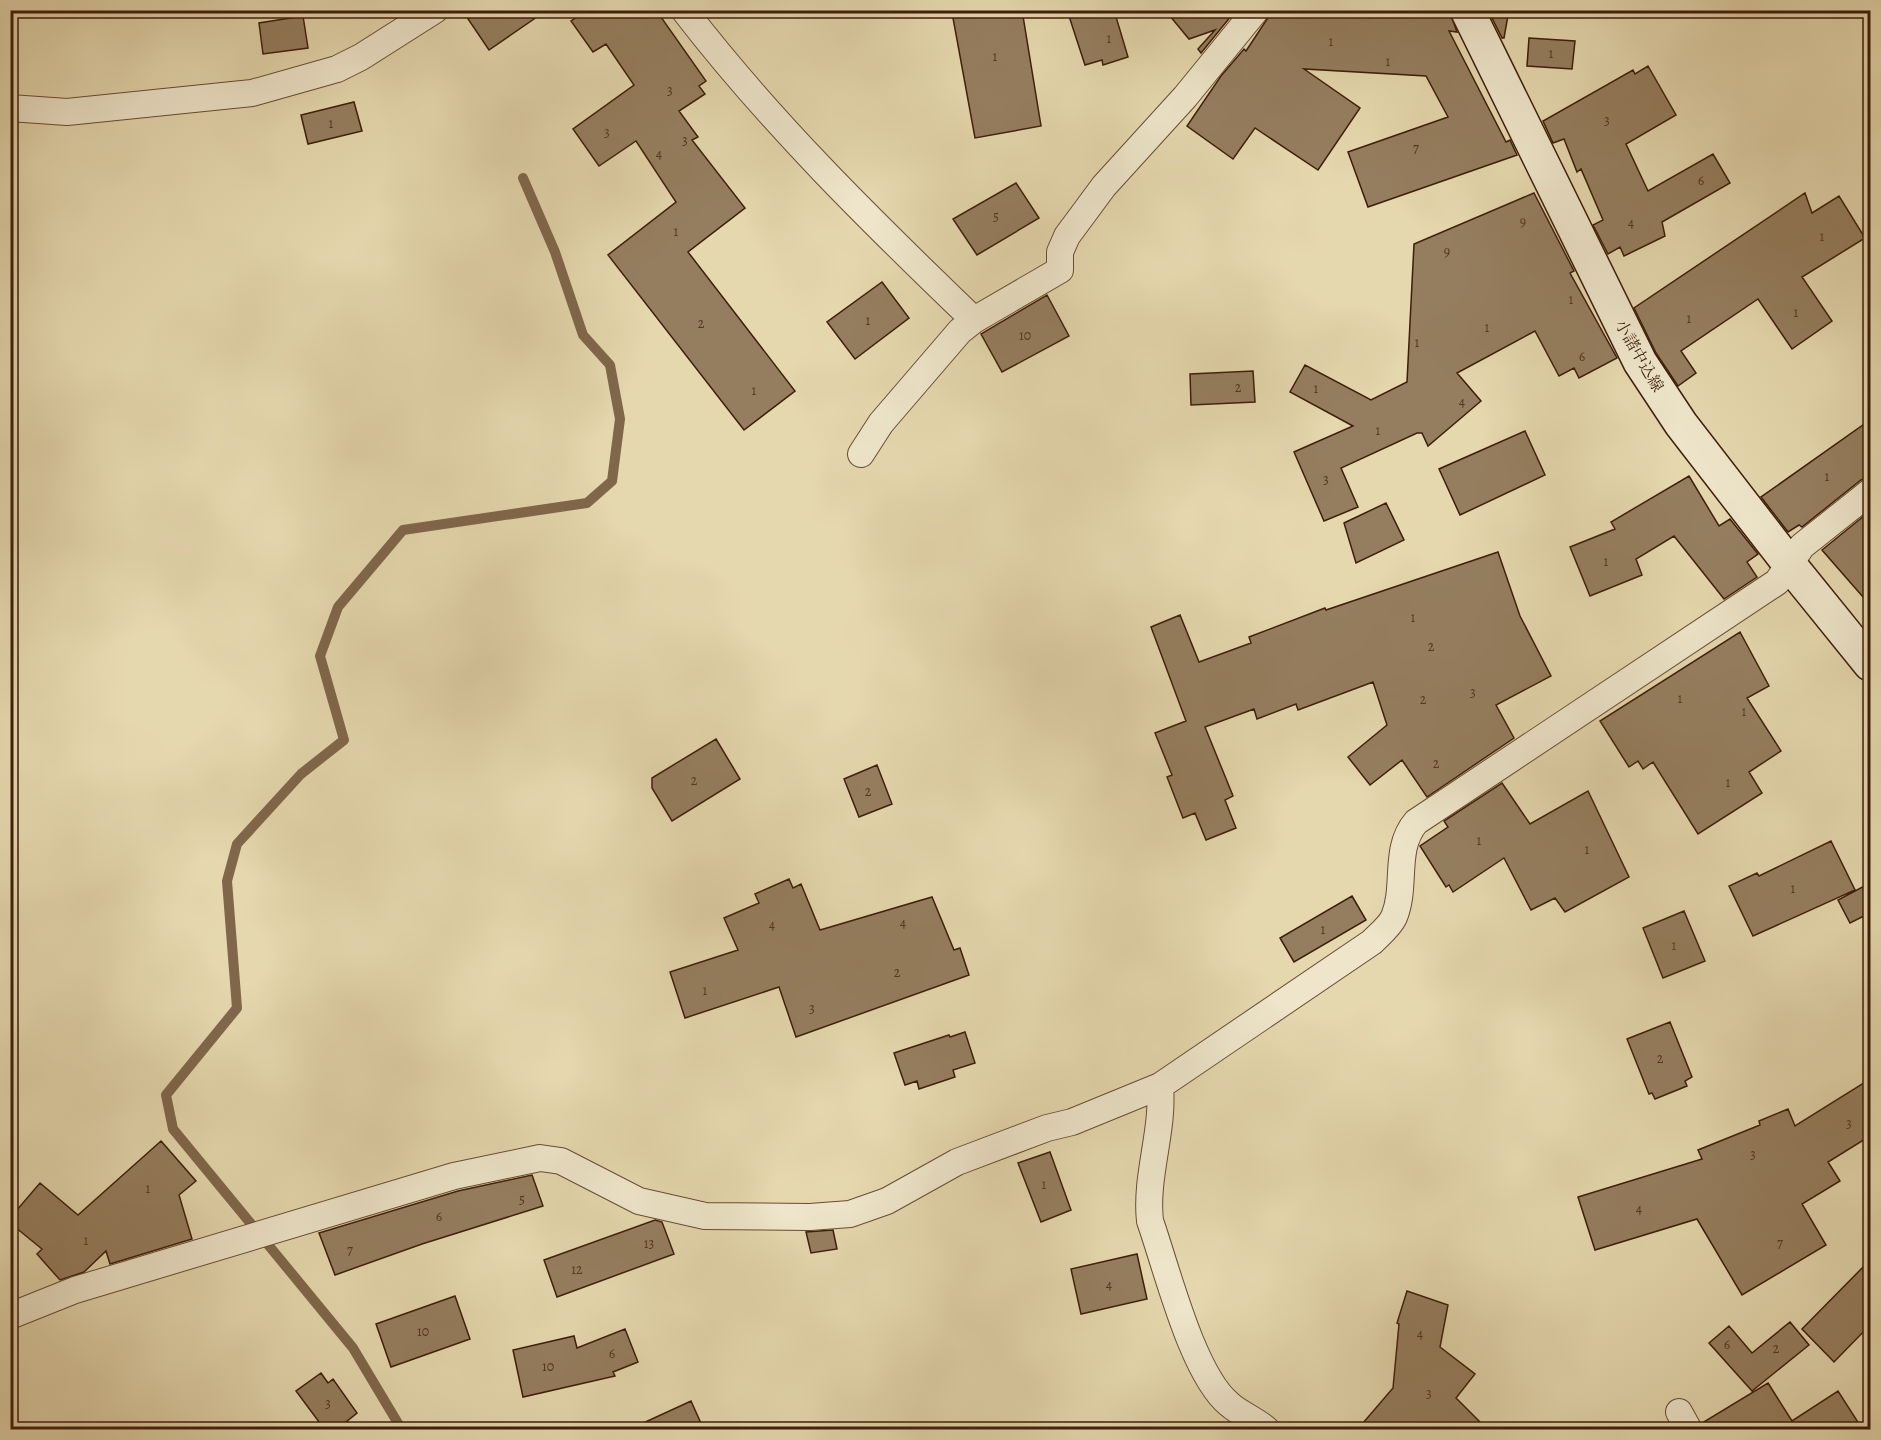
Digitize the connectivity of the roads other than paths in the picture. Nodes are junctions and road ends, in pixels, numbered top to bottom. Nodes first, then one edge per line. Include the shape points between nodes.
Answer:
1 (435, 10) edge
2 (684, 10) edge
3 (1256, 10) edge
4 (1467, 10) edge
5 (10, 108) edge
6 (974, 320) junction
7 (861, 454) dead end
8 (1870, 492) edge
9 (1790, 565) junction
10 (1870, 664) edge
11 (1160, 1086) junction
12 (10, 1316) edge
13 (1267, 1430) edge

1 - 5 street via 337,69 252,93 67,112
2 - 6 street via 776,120
3 - 6 street via 1185,97 1104,186 1067,236 1060,252 1060,270
4 - 9 main road, 小諸中込線 via 1640,362 1681,424
6 - 7 street via 960,331 881,423
8 - 9 street via 1802,546
9 - 10 main road, 小諸中込線
9 - 11 street via 1777,582 1416,822 1402,849 1400,898 1393,920 1372,942
11 - 12 street via 957,1162 887,1201 850,1214 705,1216 639,1201 561,1161 540,1158 454,1176 75,1290
11 - 13 street via 1162,1108 1148,1204 1150,1221 1211,1385 1229,1404

